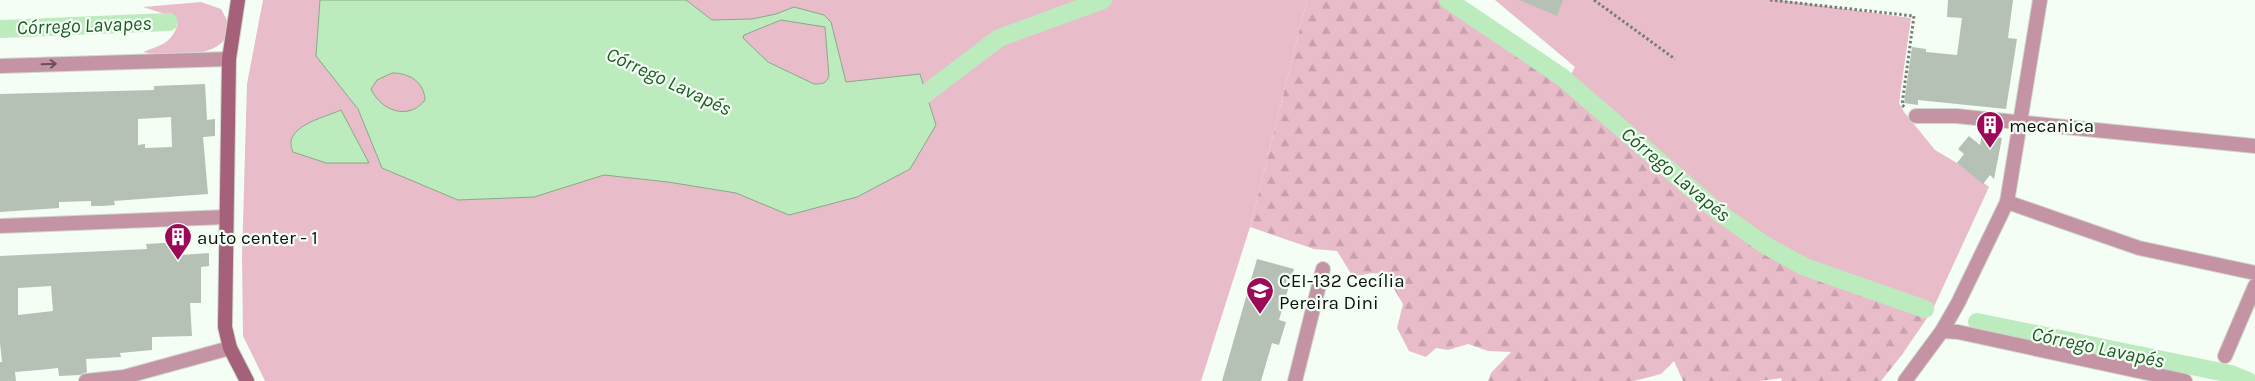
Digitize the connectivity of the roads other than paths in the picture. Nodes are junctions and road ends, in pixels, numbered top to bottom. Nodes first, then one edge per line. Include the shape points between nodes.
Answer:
1 (2040, 0) edge
2 (238, 1) edge
3 (229, 59) junction
4 (0, 66) edge
5 (1916, 116) road end
6 (2020, 123) junction
7 (2255, 146) edge
8 (2007, 202) junction
9 (226, 217) junction
10 (0, 226) edge
11 (1323, 269) dead end
12 (2255, 273) edge
13 (2255, 286) edge
14 (1943, 327) junction
15 (230, 348) junction
16 (2225, 356) dead end
17 (86, 381) edge
18 (247, 381) edge
19 (1295, 381) edge
20 (1905, 381) edge
21 (2184, 381) edge

1 - 6 street
2 - 3 main road
4 -> 3 street
3 - 9 main road
5 - 6 street via 1956,116
6 - 7 street
6 - 8 street
8 - 12 street via 2139,248
8 - 14 street
9 - 10 street
9 - 15 main road via 226,327
11 - 19 street
13 - 16 street
14 - 20 street
14 - 21 street
15 - 17 street via 124,377
15 - 18 main road

